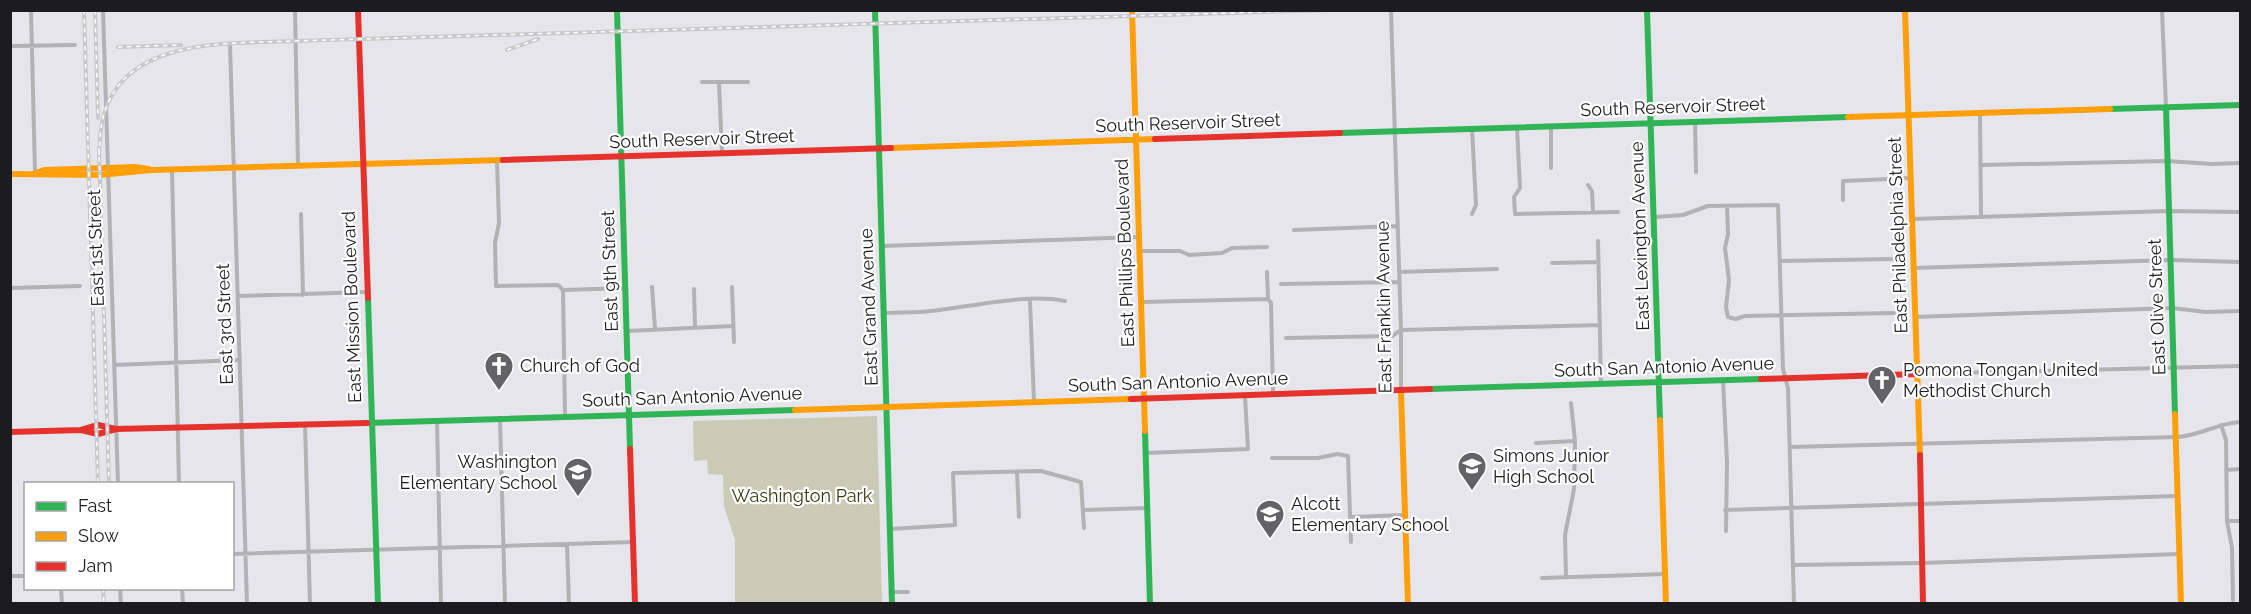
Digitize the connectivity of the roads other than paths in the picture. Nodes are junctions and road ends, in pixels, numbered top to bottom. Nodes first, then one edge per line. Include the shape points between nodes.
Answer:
1 (31, 10) edge
2 (103, 10) edge
3 (295, 10) edge
4 (358, 10) edge
5 (617, 10) edge
6 (875, 10) edge
7 (1132, 10) edge
8 (1391, 10) edge
9 (1647, 10) edge
10 (1905, 10) edge
11 (2162, 10) edge
12 (230, 44) dead end
13 (75, 45) dead end
14 (10, 46) edge
15 (32, 46) junction
16 (702, 82) dead end
17 (748, 82) dead end
18 (718, 83) junction
19 (2241, 105) edge
20 (2166, 107) junction
21 (1980, 113) junction
22 (1910, 116) junction
23 (1695, 121) junction
24 (1651, 122) junction
25 (1551, 126) junction
26 (1517, 127) junction
27 (1472, 129) junction
28 (1396, 131) junction
29 (1137, 140) junction
30 (879, 148) junction
31 (722, 153) junction
32 (622, 158) junction
33 (497, 161) junction
34 (2167, 161) junction
35 (2241, 163) edge
36 (363, 164) junction
37 (1981, 165) junction
38 (298, 166) junction
39 (1551, 168) dead end
40 (172, 169) junction
41 (234, 169) junction
42 (151, 170) junction
43 (1696, 172) dead end
44 (35, 173) junction
45 (10, 174) edge
46 (1911, 178) junction
47 (1588, 185) dead end
48 (1843, 200) dead end
49 (1727, 206) junction
50 (2169, 211) junction
51 (1593, 212) junction
52 (1618, 212) dead end
53 (2241, 212) edge
54 (301, 214) dead end
55 (1472, 214) dead end
56 (1655, 216) junction
57 (1981, 217) junction
58 (1912, 219) junction
59 (1397, 226) junction
60 (1294, 230) dead end
61 (1140, 237) junction
62 (1598, 241) dead end
63 (882, 246) junction
64 (1267, 247) dead end
65 (1140, 251) junction
66 (1893, 259) dead end
67 (2172, 260) junction
68 (1780, 261) junction
69 (1598, 262) junction
70 (2241, 262) edge
71 (1552, 263) dead end
72 (1497, 268) dead end
73 (1913, 268) junction
74 (1267, 272) dead end
75 (1399, 272) junction
76 (1399, 282) junction
77 (1281, 284) dead end
78 (80, 286) dead end
79 (652, 287) dead end
80 (732, 287) dead end
81 (10, 288) edge
82 (625, 288) junction
83 (694, 289) dead end
84 (563, 290) junction
85 (367, 292) junction
86 (303, 294) junction
87 (238, 296) junction
88 (1268, 298) junction
89 (1030, 300) junction
90 (1065, 301) dead end
91 (1142, 302) junction
92 (2172, 308) junction
93 (2241, 311) edge
94 (885, 313) junction
95 (1894, 313) dead end
96 (1782, 315) junction
97 (1914, 317) junction
98 (1600, 325) junction
99 (733, 326) junction
100 (694, 327) junction
101 (655, 329) junction
102 (1401, 330) junction
103 (627, 331) junction
104 (1286, 338) dead end
105 (734, 342) dead end
106 (240, 360) junction
107 (176, 363) junction
108 (114, 365) junction
109 (2241, 366) edge
110 (2174, 368) junction
111 (1918, 374) junction
112 (1786, 378) junction
113 (1723, 380) junction
114 (1659, 381) junction
115 (1601, 384) junction
116 (1401, 392) junction
117 (1273, 393) junction
118 (1245, 396) junction
119 (1144, 398) junction
120 (1034, 402) junction
121 (1571, 403) dead end
122 (887, 405) junction
123 (628, 414) junction
124 (565, 416) junction
125 (500, 418) junction
126 (437, 421) junction
127 (371, 422) junction
128 (2241, 422) edge
129 (305, 424) junction
130 (243, 425) junction
131 (2221, 425) junction
132 (178, 426) junction
133 (116, 429) junction
134 (10, 432) edge
135 (2177, 438) junction
136 (1575, 441) junction
137 (1536, 443) dead end
138 (1920, 445) junction
139 (1790, 447) junction
140 (1146, 453) junction
141 (1272, 458) dead end
142 (2241, 469) edge
143 (2226, 470) junction
144 (1017, 472) junction
145 (118, 482) edge
146 (179, 482) edge
147 (2177, 496) junction
148 (1921, 504) junction
149 (1791, 507) junction
150 (1147, 508) junction
151 (1083, 510) junction
152 (1725, 510) junction
153 (1405, 515) junction
154 (1018, 517) dead end
155 (1351, 517) junction
156 (2227, 521) junction
157 (2241, 521) edge
158 (1084, 528) dead end
159 (890, 529) junction
160 (1726, 531) dead end
161 (633, 542) junction
162 (1351, 542) dead end
163 (567, 545) junction
164 (504, 546) junction
165 (440, 548) junction
166 (376, 549) junction
167 (309, 553) junction
168 (234, 554) edge
169 (245, 554) junction
170 (2179, 554) junction
171 (1922, 564) junction
172 (1793, 566) junction
173 (1665, 574) junction
174 (1566, 577) junction
175 (1542, 578) dead end
176 (892, 592) junction
177 (908, 592) dead end
178 (2233, 600) dead end
179 (247, 603) edge
180 (310, 603) edge
181 (378, 603) edge
182 (441, 603) edge
183 (505, 603) edge
184 (569, 603) edge
185 (635, 603) edge
186 (892, 603) edge
187 (1150, 603) edge
188 (1408, 603) edge
189 (1666, 603) edge
190 (1794, 603) edge
191 (1923, 603) edge
192 (2181, 603) edge

1 - 15 street
2 - 108 street, East 1st Street
3 - 38 street
4 - 36 street, East Mission Boulevard
5 - 32 street, East 9th Street
6 - 30 street, East Grand Avenue
7 - 29 street, East Phillips Boulevard
8 - 28 street, East Franklin Avenue
9 - 24 street, East Lexington Avenue
10 - 22 street, East Philadelphia Street
11 - 20 street, East Olive Street
12 - 41 street, East 3rd Street
13 - 15 street
14 - 15 street
15 - 44 street
16 - 18 street
17 - 18 street
18 - 31 street
19 - 20 street, South Reservoir Street
20 - 21 street, South Reservoir Street
20 - 34 street, East Olive Street
21 - 22 street, South Reservoir Street
21 - 37 street
22 - 23 street, South Reservoir Street
22 - 46 street, East Philadelphia Street
23 - 24 street, South Reservoir Street
23 - 43 street
24 - 25 street, South Reservoir Street
24 - 56 street, East Lexington Avenue
25 - 26 street, South Reservoir Street
25 - 39 street
26 - 27 street, South Reservoir Street
26 - 51 street via 1520,188 1514,197 1515,214
27 - 28 street, South Reservoir Street
27 - 55 street via 1476,205
28 - 29 street, South Reservoir Street
28 - 59 street, East Franklin Avenue
29 - 30 street, South Reservoir Street
29 - 61 street, East Phillips Boulevard
30 - 31 street, South Reservoir Street
30 - 63 street, East Grand Avenue
31 - 32 street, South Reservoir Street
32 - 33 street, South Reservoir Street
32 - 82 street, East 9th Street
33 - 36 street, South Reservoir Street
33 - 84 street via 496,286 558,285
34 - 35 street
34 - 37 street
34 - 50 street, East Olive Street
36 - 38 street, South Reservoir Street
36 - 85 street, East Mission Boulevard
37 - 57 street
38 - 41 street, South Reservoir Street
40 - 41 street, South Reservoir Street
40 - 42 street, South Reservoir Street
40 - 107 street
41 - 87 street, East 3rd Street
42 - 44 street via 135,167
42 - 44 street, South Reservoir Street via 43,176
44 - 45 street
46 - 48 street via 1843,181
46 - 58 street, East Philadelphia Street
47 - 51 street
49 - 56 street
49 - 68 street via 1778,206
49 - 96 street via 1728,317
50 - 53 street
50 - 57 street
50 - 67 street, East Olive Street
51 - 52 street
54 - 86 street
56 - 114 street, East Lexington Avenue
57 - 58 street
58 - 73 street, East Philadelphia Street
59 - 60 street
59 - 75 street, East Franklin Avenue
61 - 63 street
61 - 65 street, East Phillips Boulevard
62 - 69 street
63 - 94 street, East Grand Avenue
64 - 65 street via 1190,255 1180,251
65 - 91 street, East Phillips Boulevard
66 - 68 street
67 - 70 street
67 - 73 street
67 - 92 street, East Olive Street
68 - 96 street
69 - 71 street
69 - 98 street
72 - 75 street
73 - 97 street, East Philadelphia Street
74 - 88 street
75 - 76 street, East Franklin Avenue
76 - 77 street
76 - 102 street, East Franklin Avenue
78 - 81 street
79 - 101 street
80 - 99 street
82 - 84 street
82 - 103 street, East 9th Street
83 - 100 street
84 - 124 street
85 - 86 street
85 - 127 street, East Mission Boulevard
86 - 87 street
87 - 106 street, East 3rd Street
88 - 91 street
88 - 117 street
89 - 90 street
89 - 94 street
89 - 120 street
91 - 119 street, East Phillips Boulevard
92 - 93 street
92 - 97 street
92 - 110 street, East Olive Street
94 - 122 street, East Grand Avenue
95 - 96 street
96 - 112 street
97 - 111 street, East Philadelphia Street
98 - 102 street
98 - 115 street
99 - 100 street
99 - 105 street
100 - 101 street
101 - 103 street
102 - 104 street via 1392,336
102 - 116 street, East Franklin Avenue
103 - 123 street, East 9th Street
106 - 107 street
106 - 130 street, East 3rd Street
107 - 108 street
107 - 132 street
108 - 133 street, East 1st Street
109 - 110 street, South San Antonio Avenue
110 - 111 street, South San Antonio Avenue
110 - 135 street, East Olive Street
111 - 112 street, South San Antonio Avenue
111 - 138 street, East Philadelphia Street
112 - 113 street, South San Antonio Avenue
112 - 139 street
113 - 114 street, South San Antonio Avenue
113 - 152 street
114 - 115 street, South San Antonio Avenue
114 - 173 street, East Lexington Avenue
115 - 116 street, South San Antonio Avenue
116 - 117 street, South San Antonio Avenue
116 - 153 street, East Franklin Avenue
117 - 118 street, South San Antonio Avenue
118 - 119 street, South San Antonio Avenue
118 - 140 street via 1248,448
119 - 120 street, South San Antonio Avenue
119 - 140 street, East Phillips Boulevard
120 - 122 street, South San Antonio Avenue
121 - 136 street
122 - 123 street, South San Antonio Avenue
122 - 159 street, East Grand Avenue
123 - 124 street, South San Antonio Avenue
123 - 161 street, East 9th Street
124 - 125 street, South San Antonio Avenue
125 - 126 street, South San Antonio Avenue
125 - 164 street
126 - 127 street, South San Antonio Avenue
126 - 165 street
127 - 129 street, South San Antonio Avenue
127 - 166 street, East Mission Boulevard
128 - 131 street
129 - 130 street, South San Antonio Avenue
129 - 167 street
130 - 132 street, South San Antonio Avenue
130 - 169 street, East 3rd Street
131 - 135 street
131 - 143 street via 2226,440
132 - 133 street, South San Antonio Avenue
132 - 146 street
133 - 134 street, South San Antonio Avenue via 86,426 81,430
133 - 145 street, East 1st Street
135 - 138 street
135 - 147 street, East Olive Street
136 - 137 street
136 - 174 street via 1574,489 1565,535
138 - 139 street
138 - 148 street, East Philadelphia Street
139 - 149 street
140 - 150 street, East Phillips Boulevard
141 - 155 street via 1348,456
142 - 143 street
143 - 156 street
144 - 151 street via 1041,471 1081,482
144 - 154 street
144 - 159 street via 953,473 955,525
147 - 148 street
147 - 170 street, East Olive Street
148 - 149 street
148 - 171 street, East Philadelphia Street
149 - 152 street
149 - 172 street
150 - 151 street
150 - 187 street, East Phillips Boulevard
151 - 158 street
152 - 160 street
153 - 155 street
153 - 188 street, East Franklin Avenue
155 - 162 street
156 - 157 street
156 - 178 street
159 - 176 street, East Grand Avenue
161 - 163 street
161 - 185 street, East 9th Street
163 - 164 street
163 - 184 street
164 - 165 street
164 - 183 street
165 - 166 street
165 - 182 street
166 - 167 street
166 - 181 street, East Mission Boulevard
167 - 169 street
167 - 180 street
168 - 169 street
169 - 179 street, East 3rd Street
170 - 171 street
170 - 192 street, East Olive Street
171 - 172 street
171 - 191 street, East Philadelphia Street
172 - 190 street
173 - 174 street
173 - 189 street, East Lexington Avenue
174 - 175 street
176 - 177 street
176 - 186 street, East Grand Avenue

